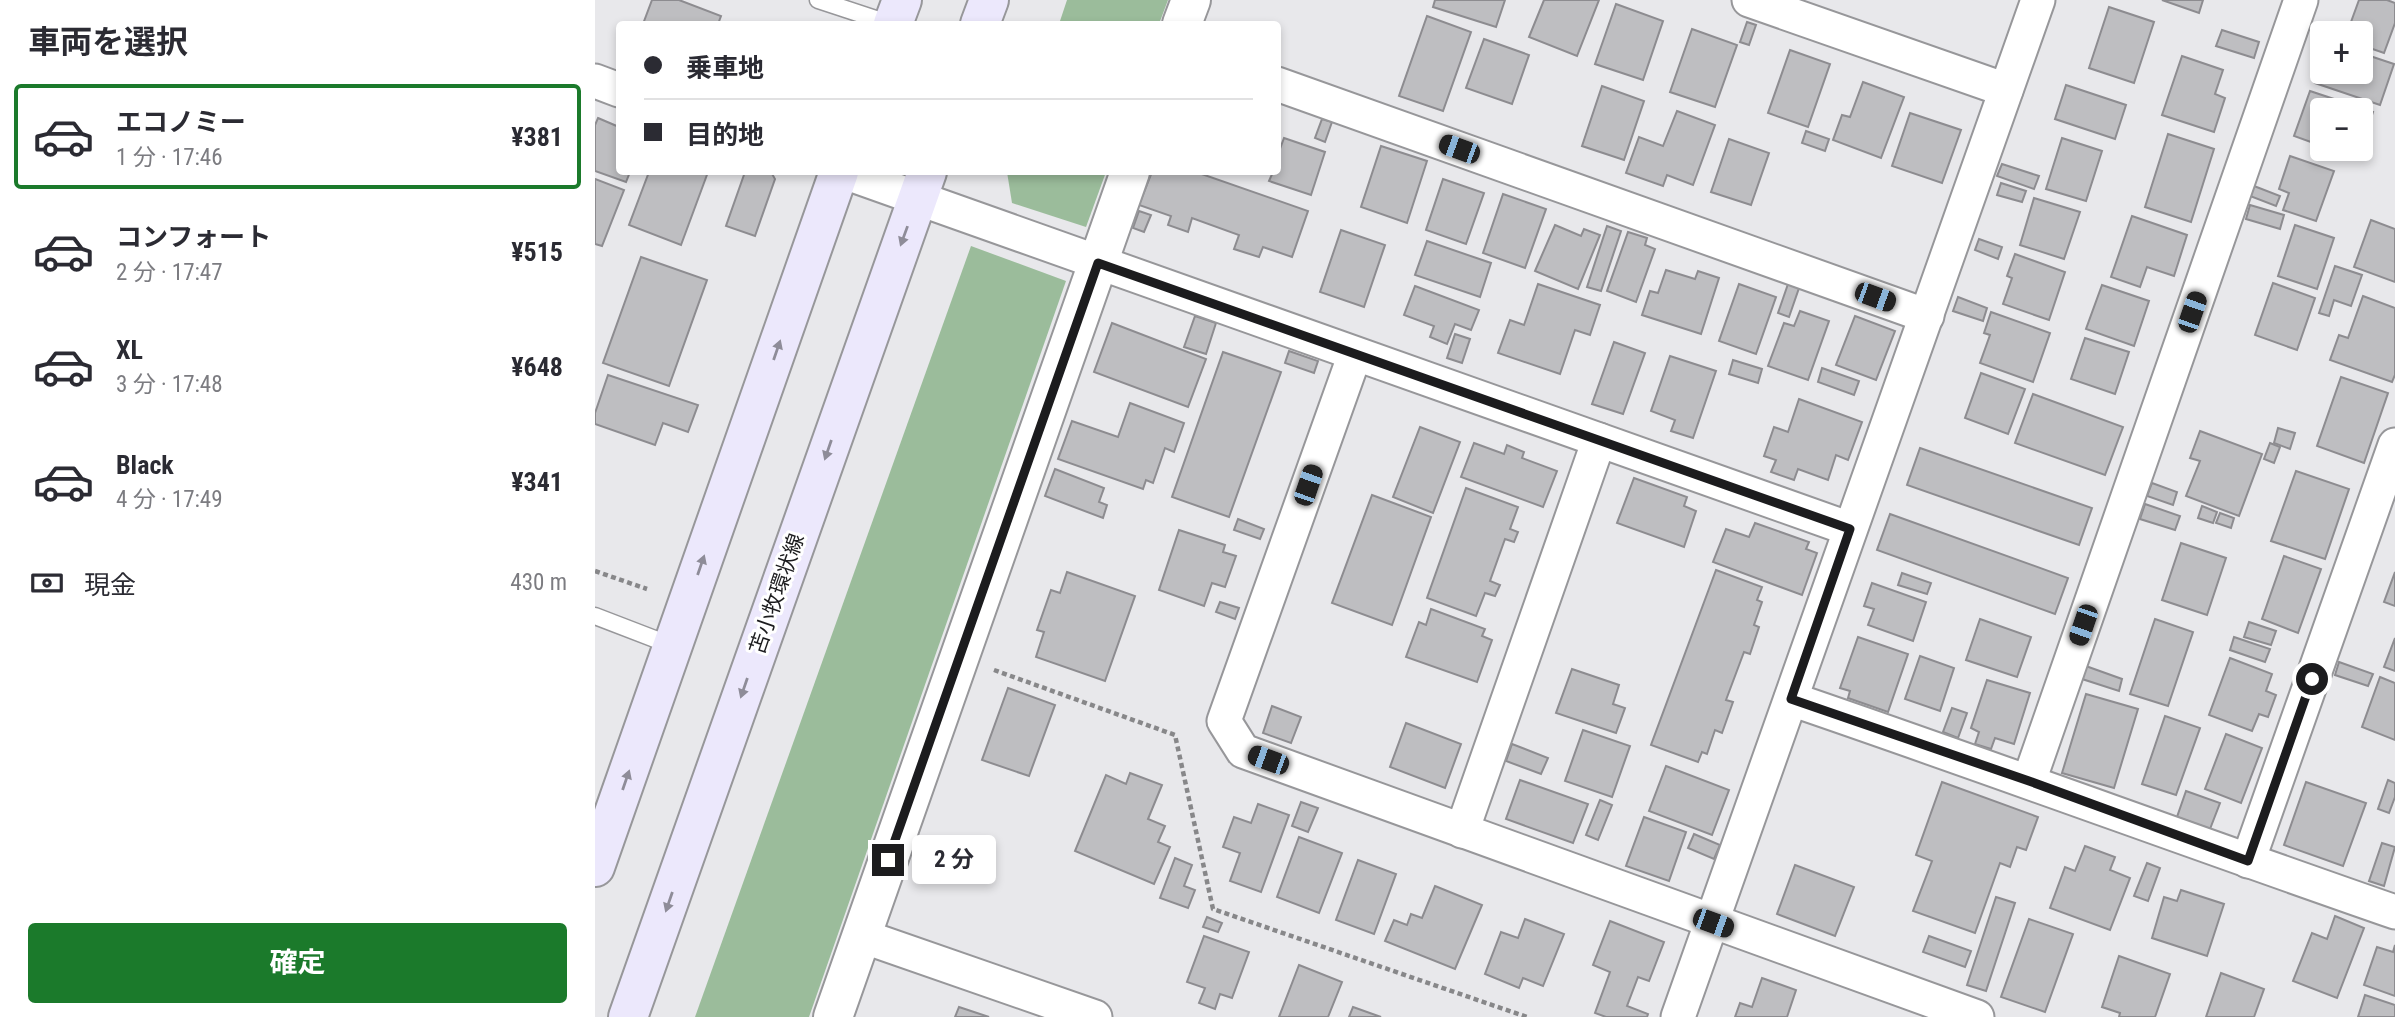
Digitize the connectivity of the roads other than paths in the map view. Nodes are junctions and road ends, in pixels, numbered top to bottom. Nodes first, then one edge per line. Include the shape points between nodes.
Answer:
1 (818, 0) edge
2 (902, 0) edge
3 (989, 0) edge
4 (1191, 0) edge
5 (1749, 0) edge
6 (2038, 0) edge
7 (2301, 0) edge
8 (883, 21) edge
9 (893, 21) edge
10 (981, 21) edge
11 (1183, 21) edge
12 (595, 81) edge
13 (1281, 85) edge
14 (616, 89) edge
15 (2006, 90) junction
16 (840, 175) edge
17 (860, 175) edge
18 (1130, 175) edge
19 (922, 185) edge
20 (1098, 263) junction
21 (1927, 316) junction
22 (1355, 354) junction
23 (1599, 440) junction
24 (2395, 445) edge
25 (1850, 529) junction
26 (595, 616) edge
27 (673, 646) junction
28 (1791, 699) junction
29 (2029, 781) junction
30 (1462, 831) junction
31 (599, 845) edge
32 (2248, 861) junction
33 (2395, 912) edge
34 (1713, 923) junction
35 (862, 936) junction
36 (628, 1017) edge
37 (833, 1017) edge
38 (1095, 1017) edge
39 (1678, 1017) edge
40 (1977, 1017) edge

1 - 8 lane
2 - 9 main road
3 - 10 main road
4 - 11 street
5 - 15 street
6 - 15 street
7 - 29 street
12 - 14 street
13 - 21 street
15 - 21 street
27 -> 16 main road
17 - 19 street
18 - 20 street
19 - 20 street
19 -> 36 main road, 苫小牧環状線
20 - 22 street
20 - 35 street
21 - 25 street
22 - 23 street
22 - 30 street via 1224,721 1243,751
23 - 25 street
23 - 30 street
24 - 32 street
25 - 28 street
26 - 27 lane
31 -> 27 main road
28 - 29 street
28 - 34 street
29 - 32 street
30 - 34 street
32 - 33 street
34 - 39 street
34 - 40 street
35 - 37 street
35 - 38 street

